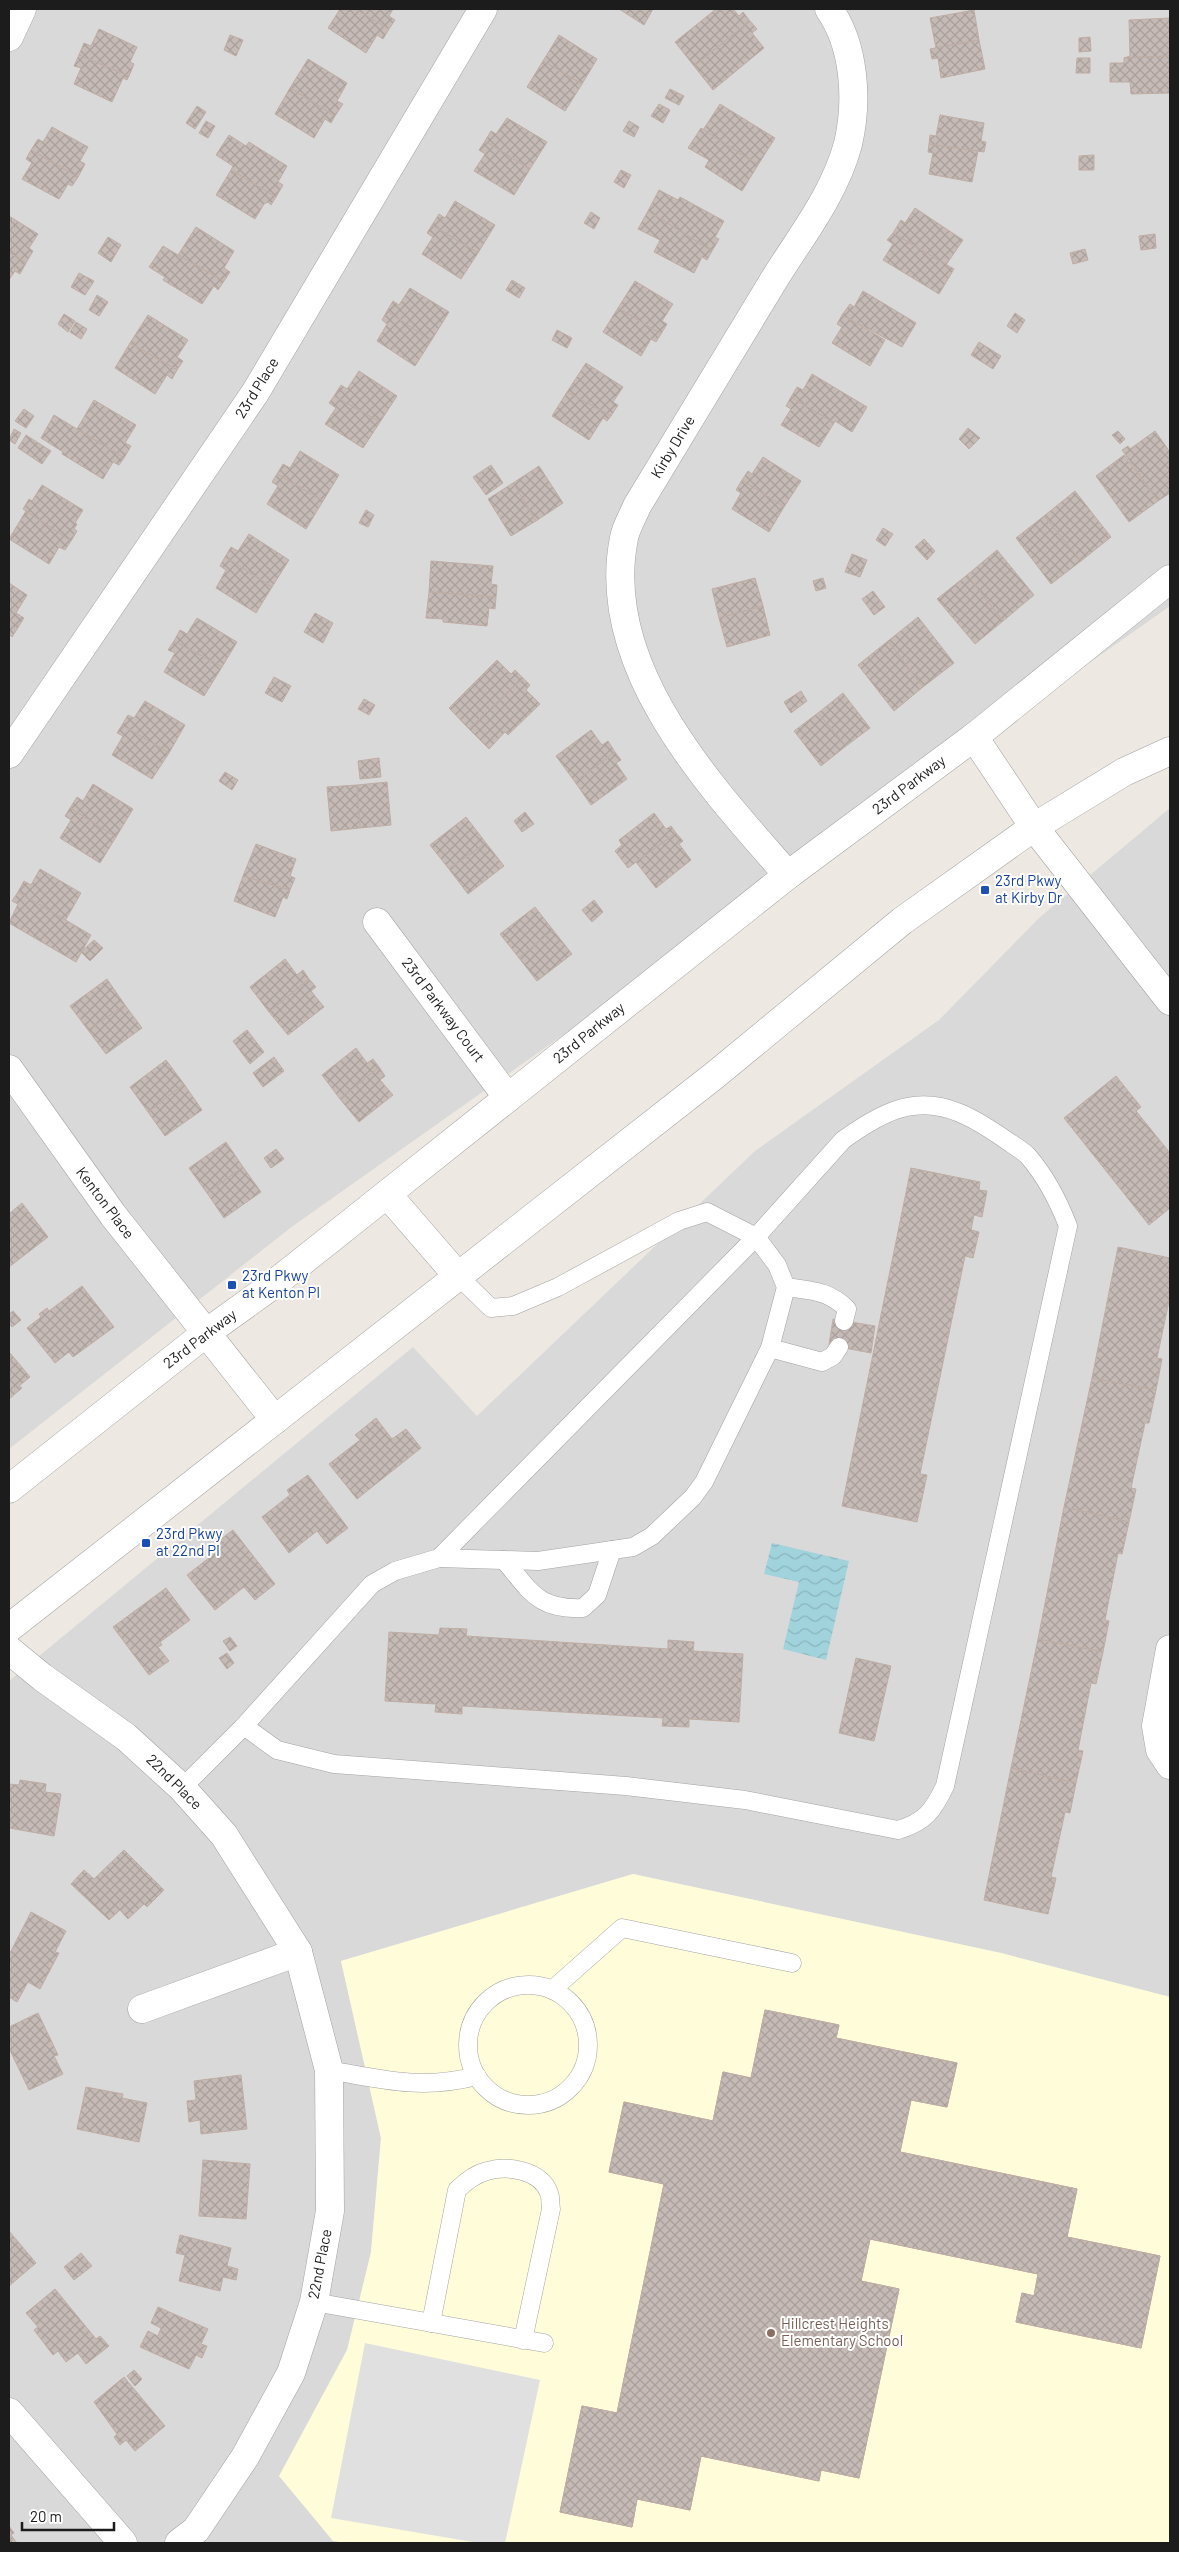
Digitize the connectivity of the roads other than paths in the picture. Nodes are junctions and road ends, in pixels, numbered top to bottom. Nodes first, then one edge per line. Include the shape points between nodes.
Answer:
1 (22, 9) edge
2 (483, 9) edge
3 (828, 9) edge
4 (9, 37) edge
5 (1170, 579) edge
6 (974, 737) junction
7 (1170, 751) edge
8 (9, 754) edge
9 (1034, 827) junction
10 (788, 875) junction
11 (377, 922) dead end
12 (1170, 1001) edge
13 (9, 1069) edge
14 (17, 1098) edge
15 (508, 1098) junction
16 (387, 1194) junction
17 (756, 1237) junction
18 (457, 1275) junction
19 (786, 1287) junction
20 (844, 1321) dead end
21 (206, 1333) junction
22 (839, 1347) dead end
23 (770, 1348) junction
24 (275, 1420) junction
25 (9, 1489) edge
26 (612, 1550) junction
27 (439, 1558) junction
28 (504, 1560) junction
29 (9, 1628) edge
30 (1170, 1649) edge
31 (9, 1650) edge
32 (244, 1726) junction
33 (1170, 1766) edge
34 (182, 1788) junction
35 (298, 1952) junction
36 (792, 1963) dead end
37 (552, 1990) junction
38 (142, 2009) dead end
39 (329, 2070) junction
40 (477, 2076) junction
41 (314, 2302) junction
42 (431, 2323) junction
43 (523, 2340) junction
44 (544, 2343) dead end
45 (9, 2412) edge
46 (123, 2543) edge
47 (180, 2543) edge

1 - 4 street
2 - 8 street, 23rd Place via 255,393
3 - 10 street, Kirby Drive via 845,42 853,101 847,145 831,190 637,506 624,536 620,575 635,658 652,695 672,730 734,814
5 - 6 street, 23rd Parkway
6 - 9 street
6 - 10 street, 23rd Parkway
7 - 9 street via 1124,772
9 - 12 street
9 - 18 street via 902,921 714,1075
10 - 15 street, 23rd Parkway
11 - 15 street, 23rd Parkway Court
13 - 14 street, Kenton Place
14 - 21 street, Kenton Place
15 - 16 street, 23rd Parkway
16 - 18 street
16 - 21 street, 23rd Parkway
17 - 18 lane via 707,1212 679,1221 558,1287 513,1306 491,1308
17 - 19 lane via 777,1265
17 - 27 lane
17 - 32 lane via 842,1140 873,1121 906,1107 920,1105 960,1111 1026,1155 1055,1194 1068,1226 945,1786 934,1809 915,1825 898,1830 745,1800 334,1764 277,1750
18 - 24 street
19 - 20 lane via 827,1293 838,1299 847,1309
19 - 23 lane
21 - 24 street, Kenton Place
21 - 25 street, 23rd Parkway
22 - 23 lane via 833,1356 822,1362
23 - 26 lane via 704,1482 652,1536 633,1547
24 - 29 street
26 - 28 lane via 538,1561
26 - 28 lane via 597,1595 583,1608 563,1609 542,1603
27 - 28 lane
27 - 32 lane via 395,1571 372,1584
30 - 33 street via 1156,1726 1160,1750
31 - 34 street, 22nd Place via 42,1678 126,1737
32 - 34 lane
34 - 35 street, 22nd Place via 224,1835
35 - 38 street
35 - 39 street, 22nd Place
36 - 37 lane via 622,1928
37 - 40 lane via 537,1986 508,1989 483,2006 470,2033 471,2063
37 - 40 lane via 576,2008 585,2028 588,2050 578,2079 556,2099 527,2106 498,2097
39 - 40 lane via 410,2084 451,2083
39 - 41 street, 22nd Place via 330,2211
41 - 42 lane
41 - 47 street, 22nd Place via 291,2373 245,2457 196,2530
42 - 43 lane
42 - 43 lane via 458,2190 466,2181 488,2170 514,2169 541,2181 549,2192 551,2208
43 - 44 lane
45 - 46 street

